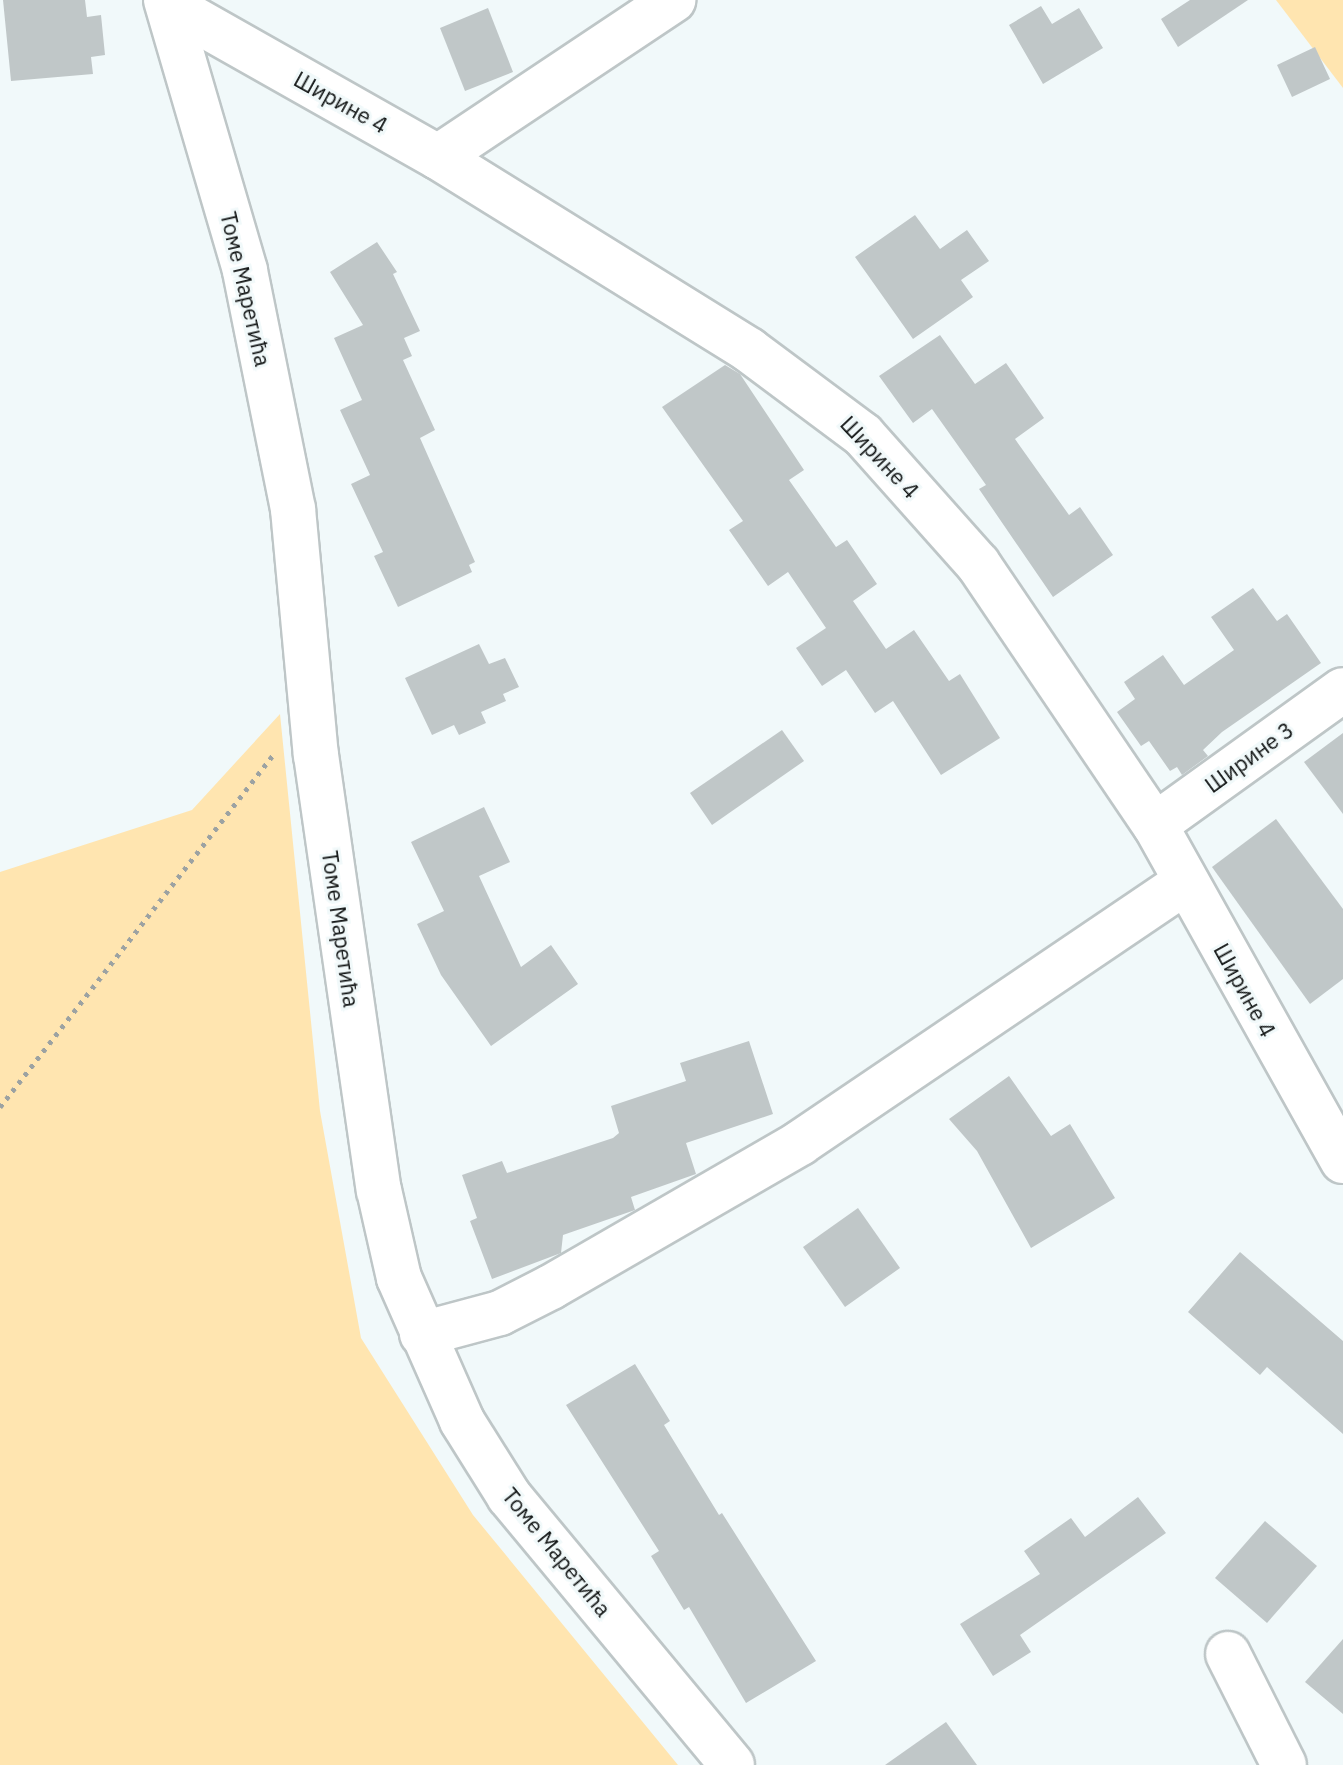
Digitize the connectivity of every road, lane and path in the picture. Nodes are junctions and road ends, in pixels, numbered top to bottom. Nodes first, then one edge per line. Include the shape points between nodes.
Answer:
1 (673, 0) edge
2 (168, 3) edge
3 (438, 157) junction
4 (1343, 690) edge
5 (316, 755) junction
6 (1155, 825) junction
7 (1186, 882) junction
8 (0, 1107) edge
9 (1343, 1161) edge
10 (422, 1334) junction
11 (1228, 1654) dead end
12 (732, 1765) edge
13 (1284, 1765) edge

1 - 3 street
2 - 3 street, Ширине 4
2 - 5 street, Томе Маретића via 245,271 293,509
3 - 6 street, Ширине 4 via 749,350 844,416 978,564
4 - 6 street, Ширине 3
5 - 8 path via 282,743 66,1029
5 - 10 street, Томе Маретића via 379,1190 390,1249
6 - 7 street, Ширине 4
7 - 9 street, Ширине 4
7 - 10 street via 800,1143 539,1294 500,1313
10 - 12 street, Томе Маретића via 462,1421 509,1496
11 - 13 street

